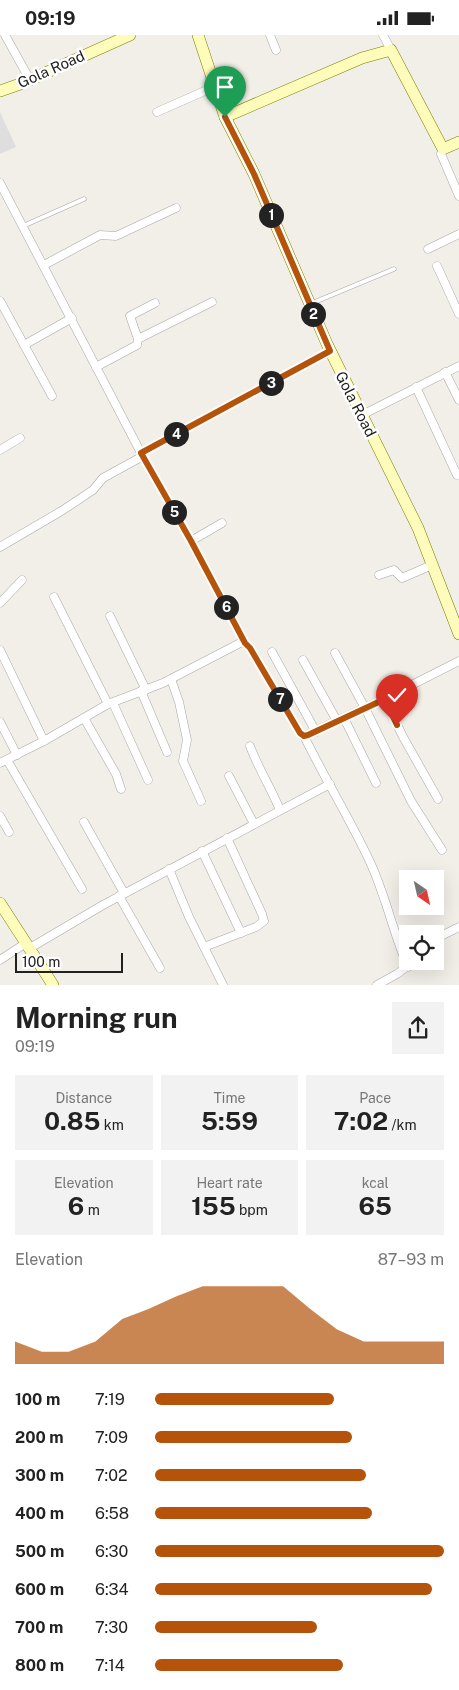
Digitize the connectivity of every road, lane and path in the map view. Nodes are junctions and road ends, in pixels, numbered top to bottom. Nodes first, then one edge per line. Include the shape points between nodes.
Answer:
1 (5, 35) edge
2 (127, 35) edge
3 (198, 35) edge
4 (270, 35) edge
5 (383, 35) edge
6 (276, 50) dead end
7 (391, 50) junction
8 (30, 80) junction
9 (216, 86) junction
10 (0, 91) edge
11 (157, 112) dead end
12 (225, 117) junction
13 (459, 142) edge
14 (443, 149) junction
15 (0, 183) edge
16 (459, 196) edge
17 (84, 199) dead end
18 (176, 208) dead end
19 (23, 226) junction
20 (459, 234) edge
21 (428, 249) dead end
22 (44, 265) junction
23 (437, 266) dead end
24 (394, 269) dead end
25 (0, 301) edge
26 (212, 302) dead end
27 (156, 303) dead end
28 (309, 304) junction
29 (459, 314) edge
30 (72, 318) junction
31 (138, 339) junction
32 (24, 345) junction
33 (330, 351) junction
34 (459, 366) edge
35 (96, 367) junction
36 (445, 372) junction
37 (416, 387) junction
38 (52, 396) dead end
39 (459, 400) edge
40 (362, 415) junction
41 (20, 438) dead end
42 (0, 450) edge
43 (142, 454) junction
44 (457, 475) dead end
45 (222, 523) dead end
46 (191, 541) junction
47 (0, 547) edge
48 (432, 565) junction
49 (379, 575) dead end
50 (22, 580) dead end
51 (54, 597) dead end
52 (0, 603) edge
53 (110, 616) dead end
54 (459, 634) edge
55 (245, 643) junction
56 (0, 651) edge
57 (272, 652) dead end
58 (335, 653) dead end
59 (303, 660) dead end
60 (459, 661) edge
61 (171, 679) junction
62 (143, 691) junction
63 (385, 699) junction
64 (110, 703) junction
65 (365, 708) junction
66 (84, 718) junction
67 (340, 719) junction
68 (0, 722) edge
69 (316, 732) junction
70 (304, 736) junction
71 (44, 741) junction
72 (250, 746) dead end
73 (167, 752) dead end
74 (17, 755) junction
75 (3, 761) edge
76 (229, 776) dead end
77 (148, 780) dead end
78 (376, 783) dead end
79 (330, 784) junction
80 (121, 789) dead end
81 (438, 799) dead end
82 (201, 801) dead end
83 (280, 810) junction
84 (0, 816) edge
85 (84, 822) dead end
86 (254, 824) junction
87 (9, 832) dead end
88 (227, 838) junction
89 (442, 850) dead end
90 (202, 851) junction
91 (169, 869) junction
92 (82, 889) dead end
93 (121, 895) junction
94 (0, 903) edge
95 (459, 927) edge
96 (241, 933) junction
97 (444, 934) edge
98 (28, 946) junction
99 (399, 946) edge
100 (204, 947) junction
101 (0, 960) edge
102 (160, 968) dead end
103 (403, 970) edge
104 (387, 983) edge
105 (53, 985) edge
106 (223, 985) edge
107 (377, 985) edge

1 - 8 street
2 - 8 street, Gola Road
3 - 9 street, Gola Road
4 - 6 street
5 - 7 street
7 - 12 street via 362,58
7 - 14 street
8 - 10 street, Gola Road
9 - 11 street
9 - 12 street, Gola Road
12 - 28 street, Gola Road via 254,174
13 - 14 street
14 - 16 street via 441,154
15 - 19 street
17 - 19 lane
18 - 22 street via 116,236 100,235
19 - 22 street
20 - 21 street
22 - 30 street
23 - 29 street
24 - 28 lane
25 - 32 street
26 - 31 street
27 - 31 street via 130,316
28 - 33 street, Gola Road
30 - 32 street
30 - 35 street
31 - 35 street via 136,346
32 - 38 street
33 - 40 street, Gola Road
33 - 43 street
34 - 36 street
35 - 43 street
36 - 37 street
36 - 39 street
37 - 40 street
37 - 44 street
40 - 48 street, Gola Road via 408,507
41 - 42 street
43 - 46 street
43 - 47 street via 103,478 93,490 63,510
45 - 46 street
46 - 55 street
48 - 49 street via 402,578 394,570
48 - 54 street, Gola Road
50 - 52 street
51 - 64 street
53 - 62 street
55 - 61 street
55 - 70 street
56 - 71 street
57 - 69 street
58 - 65 street
59 - 67 street
60 - 63 street
61 - 62 street
61 - 82 street via 187,740 183,761
62 - 64 street
62 - 73 street
63 - 65 street
63 - 81 street
64 - 66 street
64 - 77 street
65 - 67 street
65 - 89 street via 411,801
66 - 71 street
66 - 80 street
67 - 69 street
67 - 78 street
68 - 74 street
69 - 70 street
70 - 79 street
71 - 74 street
72 - 83 street
74 - 75 street
75 - 92 street
76 - 86 street
79 - 83 street
79 - 99 street via 380,886
83 - 86 street
84 - 87 street
85 - 93 street
86 - 88 street
88 - 90 street
88 - 96 street via 263,919 262,924
90 - 91 street
90 - 96 street
91 - 93 street
91 - 100 street
93 - 98 street
93 - 102 street
94 - 98 street
95 - 97 street
96 - 100 street
98 - 101 street
98 - 105 street
100 - 106 street
103 - 104 street
104 - 107 street

